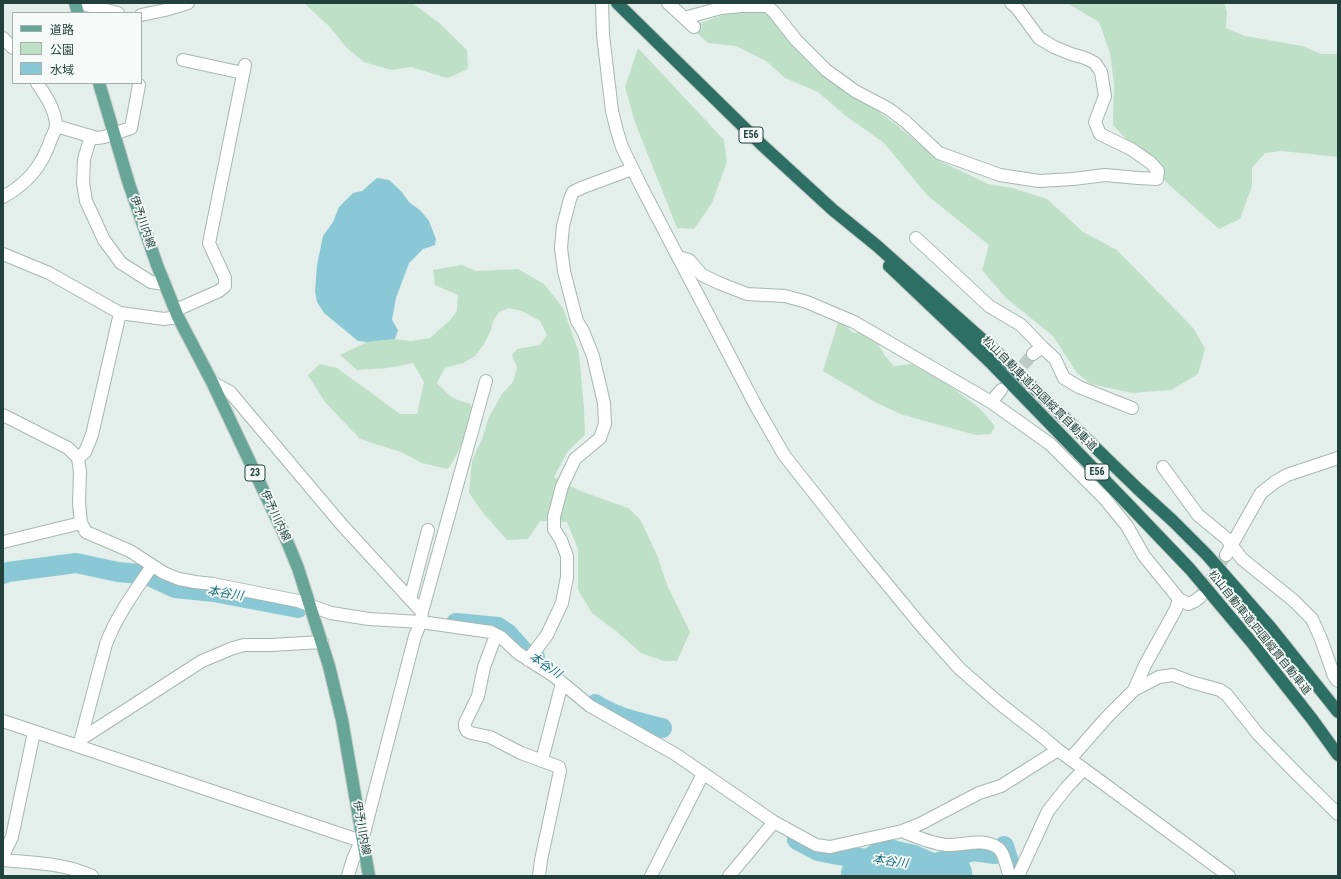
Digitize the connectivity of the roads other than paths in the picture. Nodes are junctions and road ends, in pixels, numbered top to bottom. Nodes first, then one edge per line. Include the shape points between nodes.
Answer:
1 (76, 3) edge
2 (188, 3) edge
3 (602, 3) edge
4 (617, 3) edge
5 (668, 3) edge
6 (1011, 3) edge
7 (724, 6) edge
8 (158, 8) edge
9 (114, 12) edge
10 (142, 15) edge
11 (684, 18) junction
12 (694, 28) dead end
13 (3, 38) edge
14 (12, 47) edge
15 (183, 60) dead end
16 (38, 84) edge
17 (99, 84) edge
18 (139, 85) dead end
19 (56, 126) junction
20 (114, 132) junction
21 (91, 136) junction
22 (632, 169) junction
23 (3, 197) edge
24 (833, 210) junction
25 (916, 238) dead end
26 (3, 254) edge
27 (678, 257) junction
28 (165, 284) junction
29 (120, 313) junction
30 (177, 314) junction
31 (486, 381) dead end
32 (212, 382) junction
33 (1001, 390) tunnel mouth
34 (991, 402) junction
35 (1132, 408) dead end
36 (3, 416) edge
37 (78, 458) junction
38 (1338, 458) edge
39 (1163, 467) dead end
40 (81, 523) junction
41 (428, 530) dead end
42 (3, 542) edge
43 (1228, 550) junction
44 (152, 566) junction
45 (1200, 597) tunnel mouth
46 (410, 599) junction
47 (1178, 599) junction
48 (311, 607) junction
49 (421, 617) junction
50 (496, 635) junction
51 (322, 642) junction
52 (528, 660) junction
53 (1338, 681) edge
54 (562, 683) junction
55 (1134, 690) junction
56 (1338, 712) edge
57 (3, 721) edge
58 (34, 732) junction
59 (80, 743) junction
60 (1058, 750) junction
61 (1338, 755) edge
62 (1070, 759) junction
63 (542, 760) junction
64 (1084, 769) junction
65 (703, 774) junction
66 (1338, 814) edge
67 (774, 822) junction
68 (902, 831) junction
69 (363, 836) junction
70 (3, 856) edge
71 (3, 860) edge
72 (92, 876) edge
73 (348, 876) edge
74 (369, 876) edge
75 (539, 876) edge
76 (651, 876) edge
77 (730, 876) edge
78 (1010, 876) edge
79 (1018, 876) edge
80 (1229, 876) edge

1 - 9 street
2 - 8 street
3 - 22 street via 612,111
4 - 24 highway, 松山自動車道;四国縦貫自動車道 / E56 via 761,144
5 - 11 street
6 - 7 street via 1039,38 1054,47 1095,63 1101,72 1105,96 1095,122 1100,134 1151,163 1158,171 1157,178 1105,175 1039,181 1000,175 952,158 939,152 889,109 855,91 826,70 767,6
7 - 11 street
8 - 10 street
11 - 12 street
13 - 14 street
15 - 30 street via 244,69 209,243 225,278 225,286
16 - 19 street via 49,101
17 - 20 main road, 伊予川内線 / 23
18 - 20 street via 131,128
19 - 21 street
19 - 23 street via 46,154 35,172 17,189
20 - 21 street via 104,137
20 - 28 main road, 伊予川内線 / 23 via 129,184
21 - 28 street via 84,158 83,183 86,201 97,227 121,263 151,282
22 - 27 street
22 - 52 street via 573,192 563,226 561,248 564,272 577,321 593,356 606,424 600,438 575,459 562,486 554,517 554,529 567,556 568,576 562,603 547,635
24 - 56 highway, 松山自動車道;四国縦貫自動車道 / E56 via 1001,356 1173,521 1271,628
24 - 61 highway, 松山自動車道;四国縦貫自動車道 / E56 via 871,250 992,364 1190,569 1253,644
25 - 35 street via 989,306 1021,326 1037,350 1055,359 1064,378 1079,387
26 - 29 street via 49,273
27 - 34 street via 689,260 702,275 747,294 785,296 854,322
27 - 60 street via 757,408 793,467 900,600 960,669
28 - 30 main road, 伊予川内線 / 23
29 - 30 street via 164,319
29 - 37 street via 92,435 84,452
30 - 32 main road, 伊予川内線 / 23
31 - 49 street
32 - 46 street via 230,392 342,525
32 - 48 main road, 伊予川内線 / 23 via 284,534
33 - 34 street
34 - 47 street via 1050,444 1105,500 1127,526 1144,556
36 - 37 street via 68,448
37 - 40 street
38 - 43 street via 1287,475 1261,493
39 - 43 street via 1198,515 1226,538
40 - 42 street
40 - 44 street via 86,532 130,551
41 - 46 street
43 - 53 street via 1293,600 1312,619
44 - 48 street via 178,579 298,601
44 - 59 street via 111,630
45 - 47 street via 1188,604
46 - 49 street
47 - 55 street via 1176,609
48 - 49 street via 369,619
48 - 51 main road, 伊予川内線 / 23
49 - 50 street
49 - 69 street
50 - 52 street
50 - 63 street via 484,667 478,696 465,727 471,733 490,737 521,753
51 - 59 street via 244,645 233,648 202,661
51 - 69 main road, 伊予川内線 / 23 via 342,720
52 - 54 street
54 - 63 street
54 - 65 street via 590,706 675,754
55 - 62 street
55 - 66 street via 1159,677 1173,676 1220,690 1296,774
57 - 58 street
58 - 59 street
58 - 70 street via 12,837
59 - 69 street via 355,839
60 - 62 street
60 - 68 street via 1001,786 979,793
62 - 64 street
63 - 75 street via 559,767 560,771
64 - 79 street via 1048,811
64 - 80 street
65 - 67 street
65 - 76 street
67 - 68 street via 816,845 830,847
67 - 77 street
68 - 78 street via 947,845 976,842 998,848 1003,854
69 - 73 street
69 - 74 main road, 伊予川内線 / 23
71 - 72 street via 64,867

